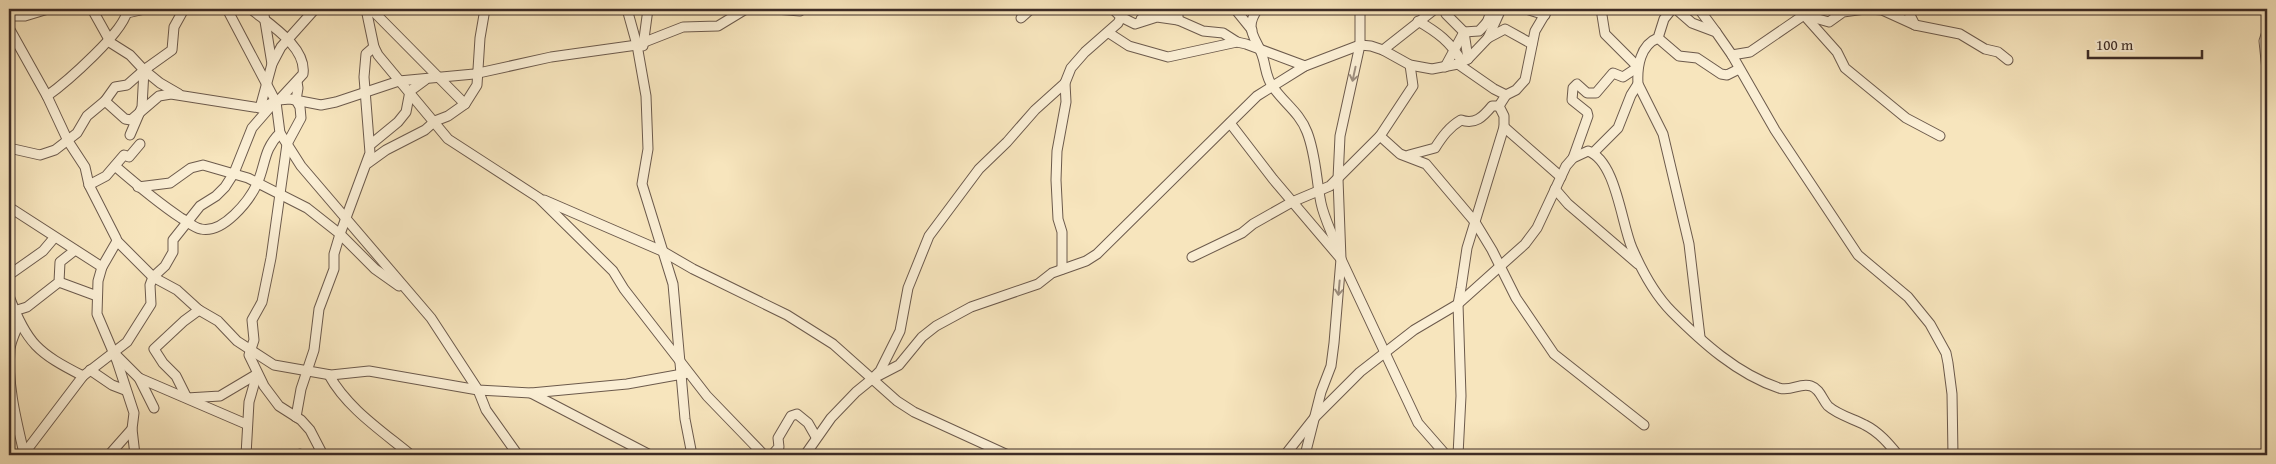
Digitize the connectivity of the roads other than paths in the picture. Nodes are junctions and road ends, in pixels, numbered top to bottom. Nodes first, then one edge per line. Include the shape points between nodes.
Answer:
1 (48, 9) edge
2 (92, 9) edge
3 (145, 9) edge
4 (184, 9) edge
5 (227, 9) edge
6 (251, 9) edge
7 (263, 9) edge
8 (315, 9) edge
9 (366, 9) edge
10 (371, 9) edge
11 (484, 9) edge
12 (627, 9) edge
13 (648, 9) edge
14 (746, 9) edge
15 (776, 9) edge
16 (1031, 9) edge
17 (1114, 9) edge
18 (1154, 9) edge
19 (1178, 9) edge
20 (1235, 9) edge
21 (1258, 9) edge
22 (1360, 9) edge
23 (1435, 9) edge
24 (1444, 9) edge
25 (1490, 9) edge
26 (1501, 9) edge
27 (1526, 9) edge
28 (1601, 9) edge
29 (1674, 9) edge
30 (1699, 9) edge
31 (1796, 9) edge
32 (1865, 9) edge
33 (1870, 9) edge
34 (1907, 9) edge
35 (131, 10) edge
36 (800, 11) dead end
37 (1546, 12) edge
38 (1804, 15) junction
39 (9, 16) edge
40 (1021, 18) dead end
41 (1121, 18) junction
42 (1178, 20) junction
43 (265, 21) junction
44 (1418, 21) junction
45 (1135, 24) junction
46 (1915, 25) junction
47 (1253, 31) junction
48 (1464, 32) junction
49 (1716, 32) junction
50 (2267, 32) edge
51 (10, 33) edge
52 (1109, 33) junction
53 (1488, 38) junction
54 (1658, 38) junction
55 (109, 39) junction
56 (286, 40) junction
57 (1237, 42) junction
58 (640, 44) junction
59 (1532, 44) junction
60 (1360, 45) junction
61 (374, 47) junction
62 (1260, 49) junction
63 (1455, 49) junction
64 (1383, 50) junction
65 (1732, 56) junction
66 (2008, 60) dead end
67 (1462, 62) junction
68 (272, 64) junction
69 (1410, 64) junction
70 (1305, 66) junction
71 (1638, 67) junction
72 (1445, 68) junction
73 (1739, 69) junction
74 (144, 70) junction
75 (2267, 70) edge
76 (478, 74) junction
77 (434, 77) junction
78 (399, 81) junction
79 (297, 82) junction
80 (1066, 83) junction
81 (1638, 84) junction
82 (267, 85) junction
83 (1272, 86) junction
84 (365, 91) junction
85 (410, 91) junction
86 (182, 95) junction
87 (1506, 95) junction
88 (47, 96) junction
89 (296, 100) junction
90 (105, 101) junction
91 (278, 101) junction
92 (465, 104) junction
93 (1499, 106) junction
94 (260, 108) junction
95 (138, 114) junction
96 (435, 121) junction
97 (1230, 123) junction
98 (1504, 127) junction
99 (280, 133) junction
100 (130, 135) dead end
101 (1380, 136) junction
102 (1940, 136) dead end
103 (68, 141) junction
104 (140, 144) dead end
105 (287, 144) junction
106 (370, 145) junction
107 (9, 148) edge
108 (1593, 153) junction
109 (1408, 156) junction
110 (1573, 158) junction
111 (368, 163) junction
112 (115, 166) junction
113 (234, 173) junction
114 (1561, 177) junction
115 (1338, 179) junction
116 (258, 183) junction
117 (89, 184) junction
118 (138, 187) junction
119 (1554, 189) junction
120 (1320, 191) junction
121 (281, 194) junction
122 (539, 198) junction
123 (1292, 202) junction
124 (9, 208) edge
125 (345, 218) junction
126 (186, 221) junction
127 (1475, 222) junction
128 (340, 234) junction
129 (54, 238) junction
130 (117, 241) junction
131 (74, 251) junction
132 (662, 251) junction
133 (1192, 257) dead end
134 (1342, 259) junction
135 (1500, 265) junction
136 (1640, 265) junction
137 (102, 267) junction
138 (1062, 269) junction
139 (9, 275) edge
140 (153, 277) junction
141 (59, 282) junction
142 (406, 290) junction
143 (9, 296) edge
144 (97, 296) junction
145 (1458, 304) junction
146 (199, 310) junction
147 (14, 311) junction
148 (19, 323) junction
149 (1700, 337) junction
150 (249, 350) junction
151 (114, 353) junction
152 (1384, 353) junction
153 (684, 370) junction
154 (307, 371) junction
155 (86, 373) junction
156 (257, 374) junction
157 (329, 375) junction
158 (139, 378) junction
159 (872, 379) junction
160 (125, 390) junction
161 (478, 390) junction
162 (531, 393) junction
163 (188, 398) junction
164 (154, 408) dead end
165 (296, 417) junction
166 (1315, 417) junction
167 (246, 424) junction
168 (1644, 425) dead end
169 (132, 429) junction
170 (816, 437) junction
171 (134, 453) edge
172 (811, 453) edge
173 (24, 454) edge
174 (110, 455) edge
175 (246, 455) edge
176 (323, 455) edge
177 (411, 455) edge
178 (518, 455) edge
179 (650, 455) edge
180 (692, 455) edge
181 (764, 455) edge
182 (772, 455) edge
183 (1008, 455) edge
184 (1285, 455) edge
185 (1305, 455) edge
186 (1446, 455) edge
187 (1458, 455) edge
188 (1898, 455) edge
189 (1954, 455) edge

1 - 39 street via 25,16
2 - 55 street
3 - 35 street
4 - 74 street via 174,26 172,50
5 - 82 street
6 - 43 street
7 - 43 street
8 - 56 street
9 - 61 street
10 - 77 street
11 - 76 street
12 - 58 street
13 - 58 street
14 - 58 street via 718,26 684,28
15 - 36 street
16 - 40 street
17 - 41 street
18 - 45 street
19 - 42 street
20 - 47 street
21 - 47 street via 1252,19
22 - 60 street
23 - 44 street
24 - 48 street
25 - 48 street via 1490,17 1479,31
26 - 53 street
27 - 37 street
28 - 71 street via 1605,34
29 - 49 street via 1692,23
29 - 54 street via 1664,19
30 - 49 street
31 - 38 street
32 - 38 street via 1843,12 1829,22
33 - 46 street via 1882,10
34 - 46 street
35 - 55 street
37 - 59 street
38 - 65 street via 1750,52
38 - 102 street via 1837,52 1845,68 1906,118
41 - 45 street
41 - 52 street
42 - 45 street via 1156,17
42 - 57 street via 1203,31 1223,34
43 - 56 street
43 - 68 street
44 - 63 street via 1443,36
44 - 64 street
46 - 66 street via 1960,34
47 - 62 street via 1254,42
48 - 63 street
48 - 67 street
49 - 65 street
50 - 75 street via 2264,41
51 - 88 street
52 - 57 street via 1128,46 1168,57
52 - 80 street via 1085,52 1072,68
53 - 59 street via 1506,29
53 - 67 street
54 - 71 street via 1650,41
54 - 73 street via 1679,56 1697,58 1721,74 1727,75
55 - 74 street
55 - 88 street via 70,80
56 - 68 street
56 - 79 street via 302,58 302,74
57 - 62 street
58 - 76 street via 552,57
58 - 132 street via 648,138 642,184
59 - 87 street via 1526,80
60 - 64 street
60 - 70 street
60 -> 115 street via 1340,136
61 - 78 street
61 - 84 street via 366,54 364,62
62 - 70 street
62 - 83 street
63 - 67 street
63 - 72 street
64 - 69 street
65 - 73 street
67 - 72 street
67 - 87 street
68 - 82 street
69 - 72 street
69 - 101 street via 1413,86
70 - 83 street
71 - 81 street
71 - 110 street via 1623,77 1613,73 1596,92 1587,93 1577,84 1573,88 1572,100 1588,116
73 - 189 street via 1775,130 1858,255 1908,297 1930,324 1946,353 1952,394
74 - 86 street
74 - 90 street via 127,85 115,87
74 - 95 street via 143,99
76 - 77 street
76 - 92 street via 477,85
77 - 78 street
77 - 85 street
77 - 92 street
78 - 84 street
78 - 85 street
79 - 89 street
79 - 91 street
80 - 138 street via 1056,180
80 - 159 street via 1035,110 979,169 929,236 908,288 900,331 880,371
81 - 108 street via 1630,95 1618,128
81 - 149 street via 1663,134 1688,244
82 - 91 street
82 - 94 street
83 - 97 street
83 - 120 street via 1300,117 1306,130 1315,155
84 - 89 street via 320,105
84 - 106 street
85 - 96 street
85 - 106 street via 406,112
86 - 94 street
86 - 95 street via 159,96
87 - 93 street
88 - 103 street
89 - 91 street
89 - 105 street via 301,118
90 - 95 street via 125,119 131,120
90 - 103 street via 87,116 80,131
91 - 94 street
91 - 99 street
91 - 113 street via 252,128
92 - 96 street
93 - 98 street via 1504,116
93 - 109 street via 1492,106 1485,116 1476,121 1461,120 1435,148
95 - 100 street
96 - 111 street
96 - 122 street via 448,139
97 - 123 street
97 - 138 street via 1097,254
98 - 114 street
98 - 127 street
99 - 105 street
99 - 116 street via 268,149
101 - 109 street via 1396,151
101 - 115 street
103 - 107 street via 40,155
103 - 117 street via 85,167
104 - 112 street
105 - 121 street
105 - 125 street via 301,166
106 - 111 street
108 - 110 street via 1588,151
108 - 136 street via 1604,163 1609,174
109 - 127 street via 1426,164
110 - 114 street
111 - 125 street
112 - 117 street via 106,176
112 - 118 street
113 - 116 street
113 - 118 street via 203,165 191,168 170,183
113 - 126 street via 216,196 200,206
114 - 119 street
115 - 120 street
115 - 134 street
116 - 121 street
116 - 126 street via 244,207 220,224 203,230
117 - 130 street
118 - 126 street
119 - 135 street via 1537,228
119 - 136 street
120 - 123 street
120 - 134 street via 1321,205
121 - 128 street via 307,208
121 - 150 street via 262,302 252,320 254,340
122 - 132 street
122 - 153 street via 613,271
123 - 133 street via 1242,233
123 - 134 street
124 - 129 street
125 - 128 street
125 - 142 street
126 - 140 street via 173,240 173,252 168,262
127 - 135 street
127 - 145 street via 1466,248
128 - 142 street via 375,268
128 - 154 street via 334,254 334,270 319,309
129 - 131 street
129 - 139 street via 43,252
130 - 137 street
130 - 140 street
131 - 137 street
131 - 141 street via 60,262
132 - 153 street via 673,284
132 - 159 street via 787,315 833,344
134 - 152 street
134 -> 166 street via 1331,366
135 - 145 street
135 - 168 street via 1516,298 1554,354
136 - 149 street via 1646,280 1670,310
137 - 144 street
138 - 159 street via 1038,284 948,318 922,337 899,365
140 - 146 street via 177,290
140 - 151 street via 151,304 127,342
141 - 144 street
141 - 147 street via 27,308
142 - 161 street via 431,318
143 - 147 street
144 - 151 street via 97,314
145 - 152 street via 1414,330
145 - 187 street via 1461,396
146 - 150 street via 218,321
146 - 163 street via 154,349 176,376
147 - 148 street
148 - 155 street via 49,359
148 - 173 street via 10,347 10,374 14,413
149 - 188 street via 1735,366 1779,388 1790,390 1803,384 1812,386 1829,407 1873,429
150 - 154 street via 274,365
150 - 156 street
151 - 155 street
151 - 158 street
151 - 160 street
152 - 166 street
152 - 186 street via 1418,423
153 - 162 street via 627,384
153 - 180 street via 686,418
153 - 181 street
154 - 157 street
154 - 165 street via 296,406
155 - 160 street
155 - 173 street
156 - 163 street via 220,396
156 - 165 street via 279,406
156 - 167 street via 248,402
157 - 161 street via 369,371
157 - 177 street via 335,386 366,417
158 - 163 street
158 - 164 street
159 - 170 street
159 - 183 street via 914,412
160 - 169 street via 134,413
161 - 162 street
161 - 178 street via 486,410
162 - 179 street
163 - 167 street
165 - 176 street via 310,430
166 - 184 street
166 - 185 street
167 - 175 street
169 - 171 street
169 - 174 street
170 - 172 street
170 - 182 street via 808,423 797,414 791,416 778,438 779,447

